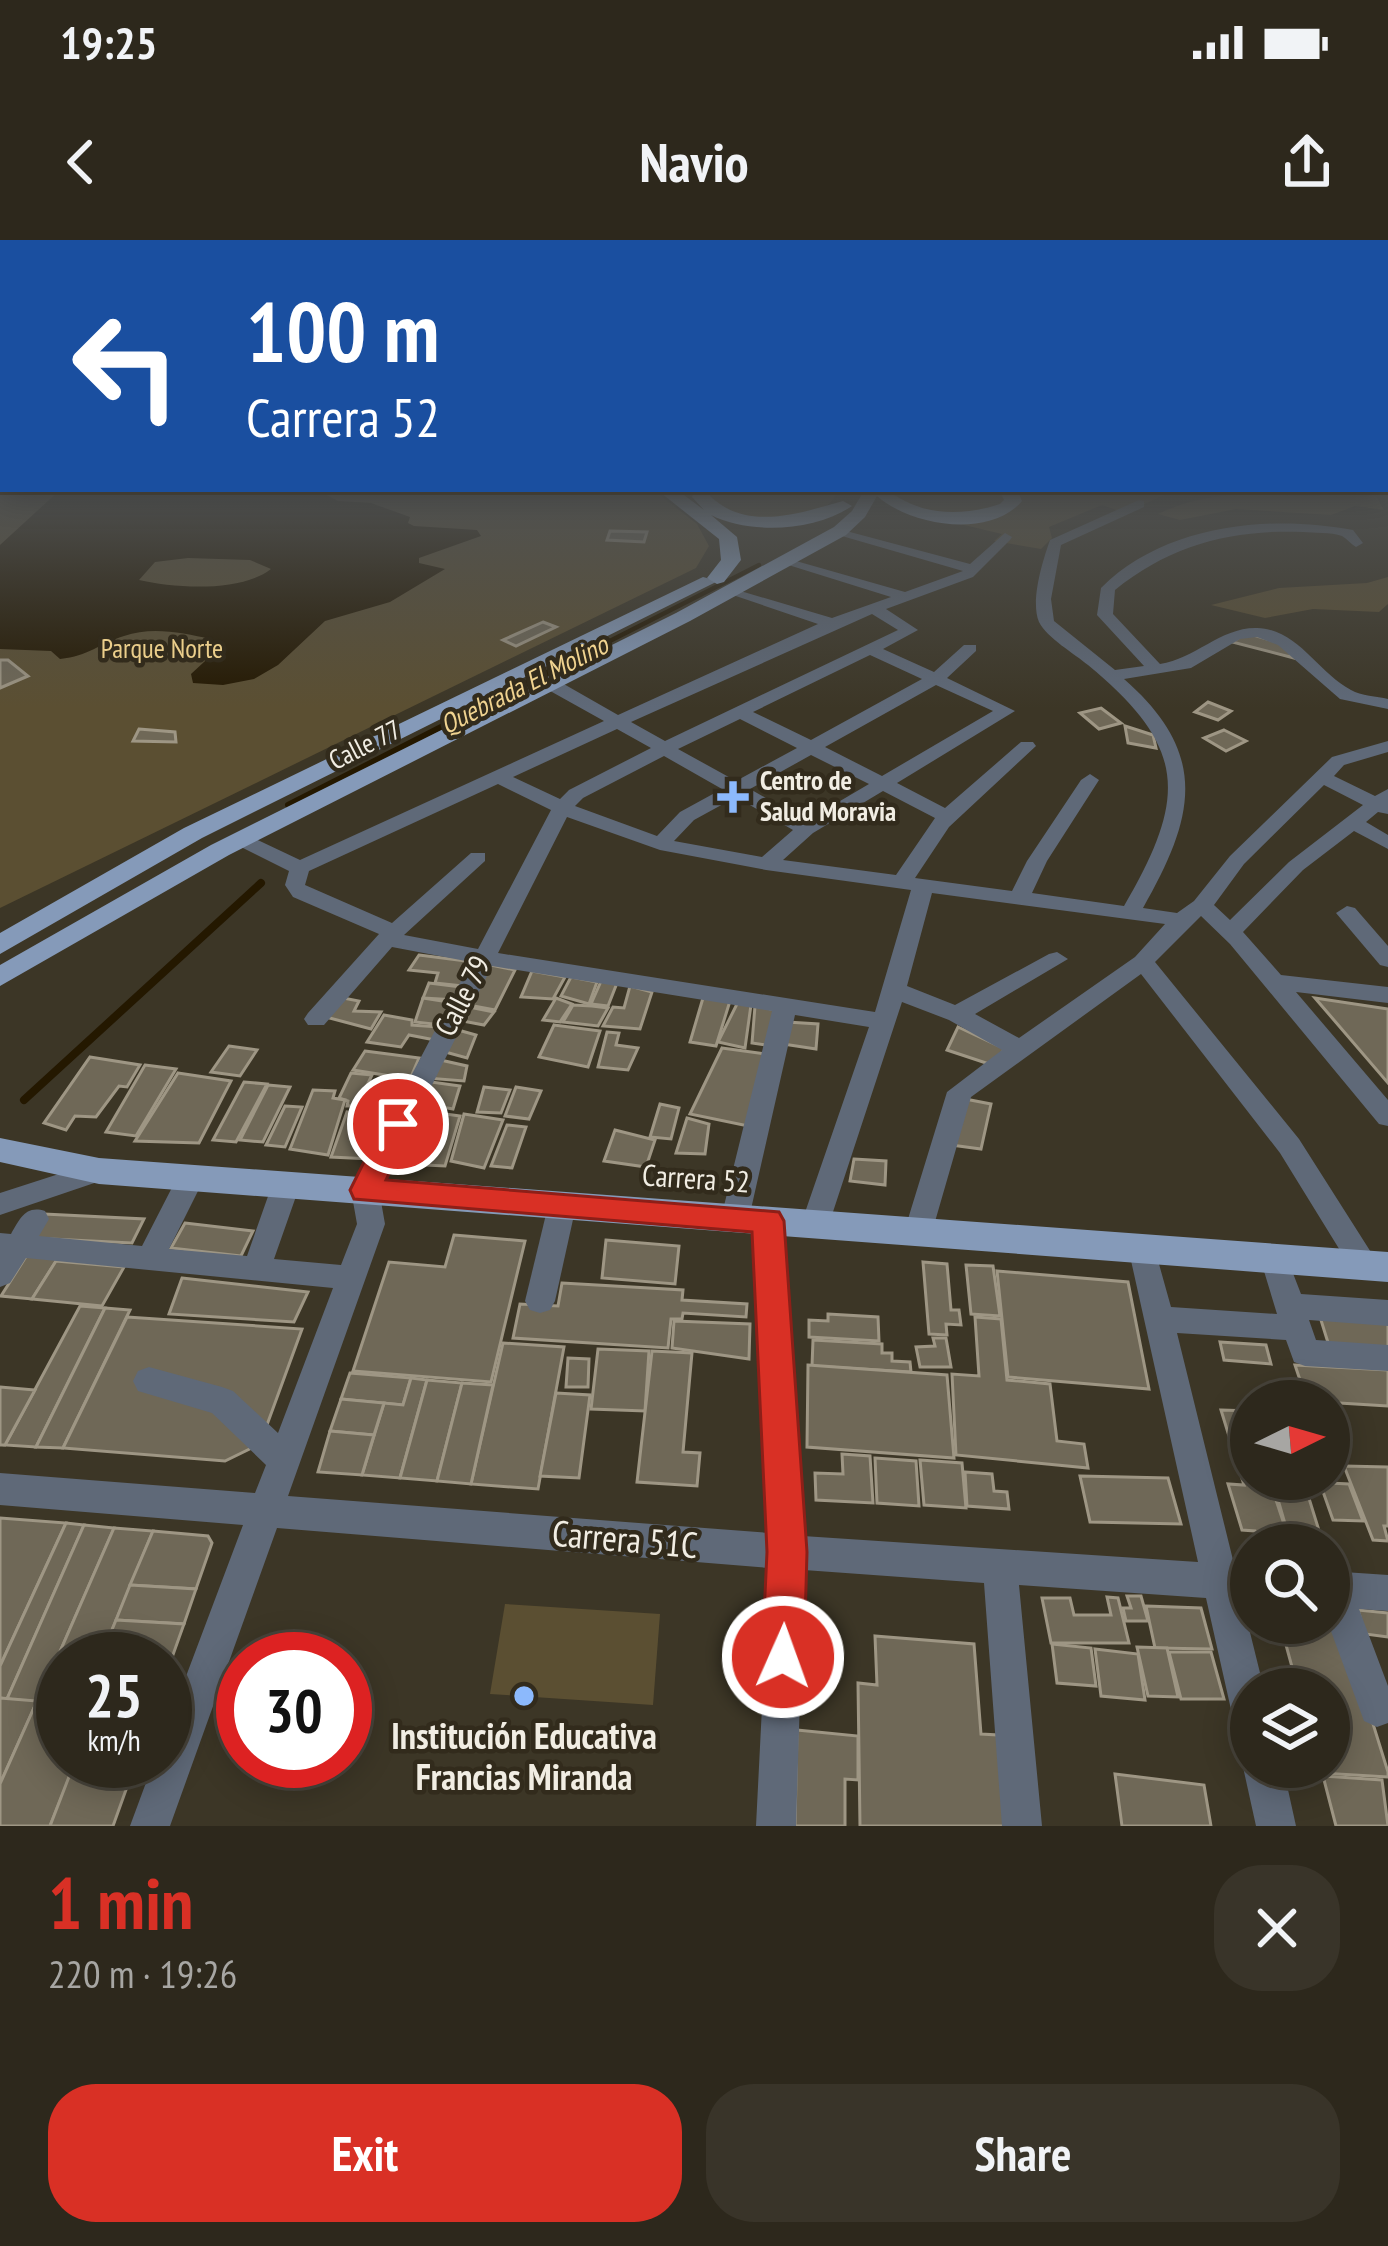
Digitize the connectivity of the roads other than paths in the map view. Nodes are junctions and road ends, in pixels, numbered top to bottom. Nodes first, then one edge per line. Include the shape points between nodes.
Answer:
1 (731, 560) edge
2 (759, 560) edge
3 (788, 560) joint
4 (943, 560) edge
5 (980, 560) edge
6 (1049, 560) edge
7 (1140, 560) edge
8 (971, 568) junction
9 (724, 584) junction
10 (904, 596) junction
11 (872, 607) junction
12 (832, 622) junction
13 (970, 648) dead end
14 (871, 650) junction
15 (1155, 668) junction
16 (1110, 676) junction
17 (937, 678) junction
18 (549, 683) junction
19 (1388, 704) edge
20 (740, 712) junction
21 (616, 721) junction
22 (1027, 746) dead end
23 (1388, 746) edge
24 (664, 748) junction
25 (814, 749) junction
26 (495, 776) junction
27 (1324, 778) junction
28 (1090, 780) dead end
29 (886, 785) junction
30 (736, 788) junction
31 (274, 794) junction
32 (1384, 803) edge
33 (562, 808) junction
34 (300, 812) junction
35 (945, 815) junction
36 (1352, 822) junction
37 (806, 829) junction
38 (242, 840) junction
39 (1388, 843) edge
40 (660, 844) junction
41 (478, 856) dead end
42 (766, 864) junction
43 (300, 868) junction
44 (913, 884) junction
45 (1018, 899) junction
46 (1202, 906) junction
47 (1130, 913) junction
48 (1347, 913) dead end
49 (1180, 920) junction
50 (1231, 932) junction
51 (390, 935) junction
52 (0, 942) edge
53 (481, 958) junction
54 (1057, 959) dead end
55 (1388, 960) edge
56 (1143, 962) junction
57 (0, 977) edge
58 (1273, 982) junction
59 (894, 990) junction
60 (1388, 995) edge
61 (786, 1003) junction
62 (957, 1014) junction
63 (316, 1019) dead end
64 (880, 1021) junction
65 (1019, 1049) junction
66 (1388, 1117) edge
67 (0, 1150) edge
68 (99, 1171) junction
69 (191, 1178) junction
70 (286, 1184) junction
71 (365, 1190) junction
72 (0, 1204) edge
73 (562, 1206) junction
74 (34, 1219) dead end
75 (751, 1219) junction
76 (815, 1224) junction
77 (918, 1232) junction
78 (9, 1244) edge
79 (1142, 1247) junction
80 (150, 1258) junction
81 (1274, 1258) junction
82 (1376, 1266) edge
83 (257, 1268) junction
84 (0, 1275) edge
85 (350, 1278) junction
86 (540, 1300) dead end
87 (1388, 1313) edge
88 (1293, 1317) junction
89 (1159, 1319) junction
90 (1388, 1358) edge
91 (149, 1381) dead end
92 (285, 1462) junction
93 (0, 1490) edge
94 (267, 1511) junction
95 (787, 1552) junction
96 (1230, 1558) edge
97 (1000, 1565) junction
98 (1230, 1581) edge
99 (1350, 1591) edge
100 (1388, 1593) edge
101 (1350, 1639) edge
102 (1377, 1708) dead end
103 (1268, 1788) edge
104 (151, 1826) edge
105 (776, 1826) edge
106 (1022, 1826) edge
107 (1276, 1826) edge

1 - 9 highway
2 - 9 main road, Calle 77
3 - 9 main road, Calle 77
3 - 10 street
4 - 8 street
5 - 8 street
6 - 16 street via 1047,622
7 - 15 street via 1108,588 1105,616
8 - 10 street
9 - 12 street
9 - 18 main road, Calle 77
9 - 31 main road, Calle 77
10 - 11 street
11 - 12 street
11 - 14 street, Calle 79 via 910,630
12 - 21 street
13 - 17 street
14 - 17 street
14 - 20 street, Calle 79
15 - 16 street
15 - 19 street via 1199,661 1236,635 1259,632 1284,642 1346,695
16 - 47 street via 1156,721 1180,796
17 - 25 street
17 - 29 street via 1006,711
18 - 21 street
18 - 34 main road, Calle 77
20 - 24 street, Calle 79
20 - 25 street
21 - 24 street
21 - 26 street
22 - 35 street
23 - 27 street via 1338,760
24 - 30 street
24 - 33 street, Calle 79
25 - 29 street
25 - 30 street
26 - 33 street
26 - 43 street
27 - 32 street
27 - 46 street
28 - 45 street
29 - 35 street
29 - 37 street
30 - 37 street
30 - 40 street via 687,816
31 - 34 main road via 270,807 277,812
31 - 52 main road, Calle 77
32 - 36 street
33 - 40 street
33 - 53 street, Calle 79
34 - 38 main road, Calle 77
35 - 44 street via 915,856
36 - 39 street
36 - 50 street
37 - 42 street
38 - 43 street
38 - 57 main road, Calle 77
40 - 42 street
41 - 51 street
42 - 44 street
43 - 51 street via 300,892
44 - 45 street
44 - 59 street
45 - 47 street
46 - 49 street
46 - 50 street
47 - 49 street
48 - 55 street
49 - 56 street
50 - 58 street
51 - 53 street
51 - 63 street
53 - 61 street
53 - 71 street, Calle 79
54 - 62 street
56 - 65 street
56 - 82 street via 1220,1051
58 - 60 street
58 - 66 street
59 - 62 street
59 - 64 street
61 - 64 street
61 - 75 street
62 - 65 street
64 - 76 street
65 - 77 street via 955,1097
67 - 68 main road, Carrera 52
68 - 69 main road, Carrera 52
68 - 72 street
69 - 70 main road, Carrera 52
69 - 80 street
70 - 71 main road, Carrera 52
70 - 83 street
71 - 73 main road, Carrera 52
71 - 85 street, Calle 79 via 371,1224
73 - 75 main road, Carrera 52
73 - 86 street
74 - 78 street
75 - 76 main road, Carrera 52
75 - 95 street
76 - 77 main road, Carrera 52
77 - 79 main road, Carrera 52
78 - 80 street
78 - 84 street
79 - 81 main road, Carrera 52
79 - 89 street
80 - 83 street
81 - 82 main road, Carrera 52
81 - 88 street
83 - 85 street
85 - 92 street, Calle 79
87 - 88 street
88 - 89 street
88 - 90 street via 1305,1353
89 - 96 street
91 - 92 street via 221,1401
92 - 94 street, Calle 79
93 - 94 street, Carrera 51C
94 - 95 street, Carrera 51C
94 - 104 street, Calle 79
95 - 97 street, Carrera 51C
95 - 105 street
97 - 98 street, Carrera 51C
97 - 106 street
99 - 100 street
101 - 102 street
103 - 107 street

